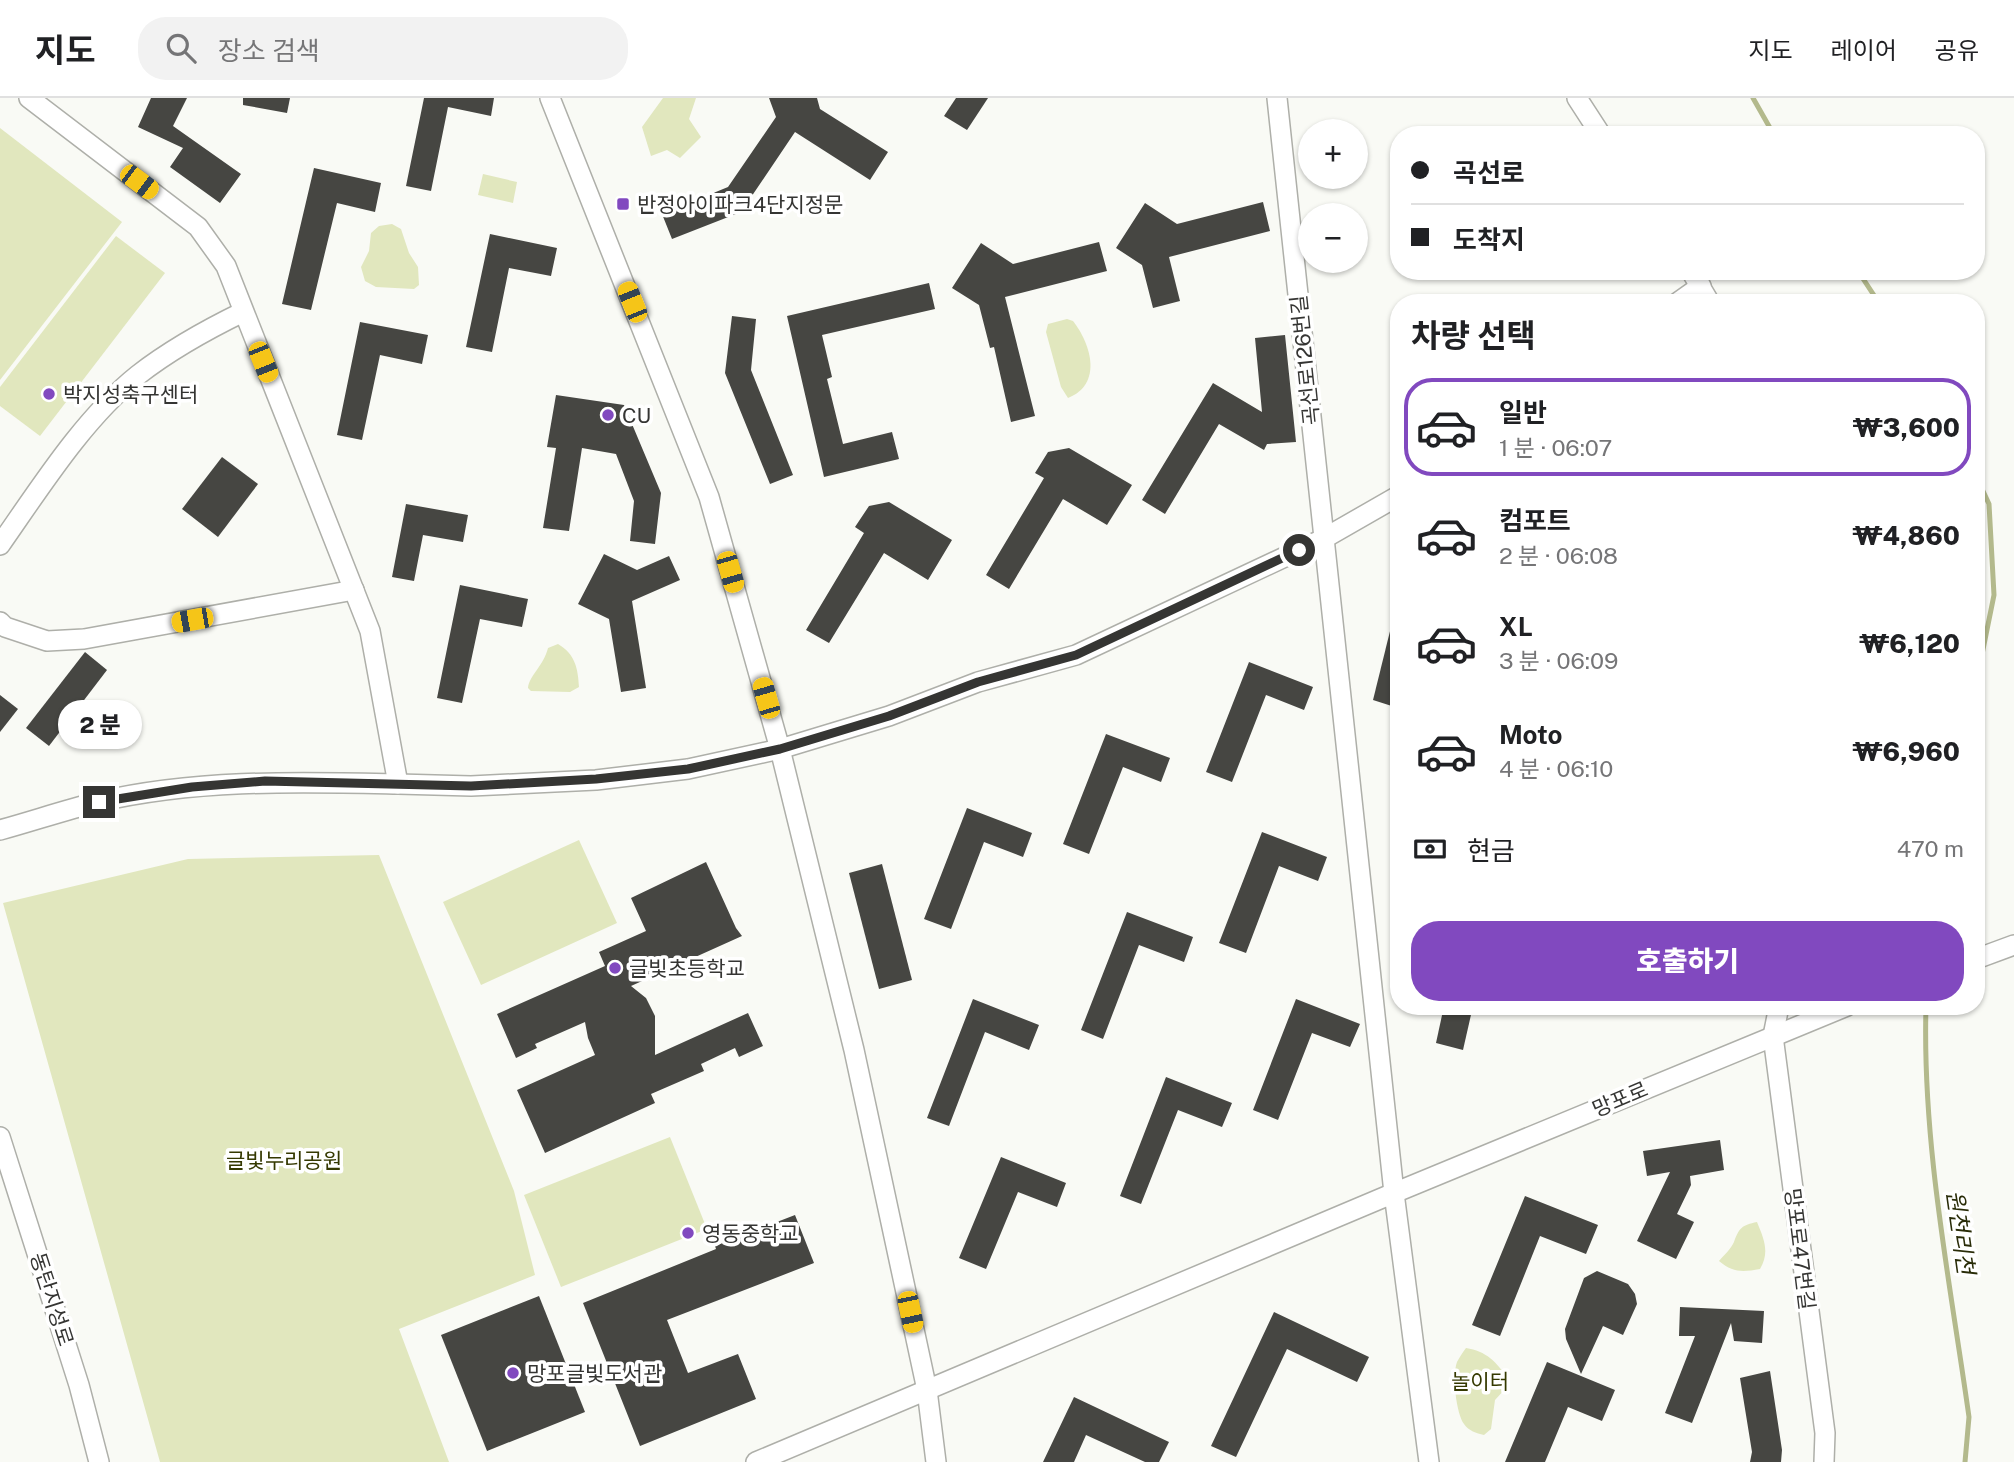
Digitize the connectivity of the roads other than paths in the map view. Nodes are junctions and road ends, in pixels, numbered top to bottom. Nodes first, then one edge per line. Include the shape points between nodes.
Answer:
1 (29, 98) edge
2 (550, 98) edge
3 (1277, 98) edge
4 (1577, 98) edge
5 (1595, 126) edge
6 (243, 312) junction
7 (1390, 501) edge
8 (1323, 539) junction
9 (0, 545) edge
10 (354, 590) junction
11 (0, 622) edge
12 (780, 749) junction
13 (398, 785) junction
14 (0, 830) edge
15 (2014, 945) edge
16 (1985, 956) edge
17 (1777, 1015) edge
18 (1825, 1015) edge
19 (1773, 1036) junction
20 (0, 1137) edge
21 (1394, 1193) junction
22 (927, 1390) junction
23 (99, 1462) edge
24 (756, 1462) edge
25 (936, 1462) edge
26 (1429, 1462) edge
27 (1824, 1462) edge

1 - 6 street via 198,227 226,267
2 - 12 street via 709,497
3 - 8 street, 곡선로126번길
4 - 5 street
6 - 9 street via 197,335 137,376 91,421
6 - 10 street
7 - 8 street
8 - 12 street via 1076,655 978,682 889,716
8 - 21 street, 곡선로126번길
10 - 11 street via 84,639 47,641
10 - 13 street via 370,631
12 - 13 street via 688,769 596,779
12 - 22 street via 854,1050
13 - 14 street via 265,781 192,787 99,802
15 - 16 street
17 - 19 street, 망포로47번길
18 - 19 street, 망포로
19 - 21 street, 망포로
19 - 27 street, 망포로47번길 via 1825,1433
20 - 23 street, 동탄지성로
21 - 22 street, 망포로
21 - 26 street, 곡선로126번길
22 - 24 street, 망포로
22 - 25 street

